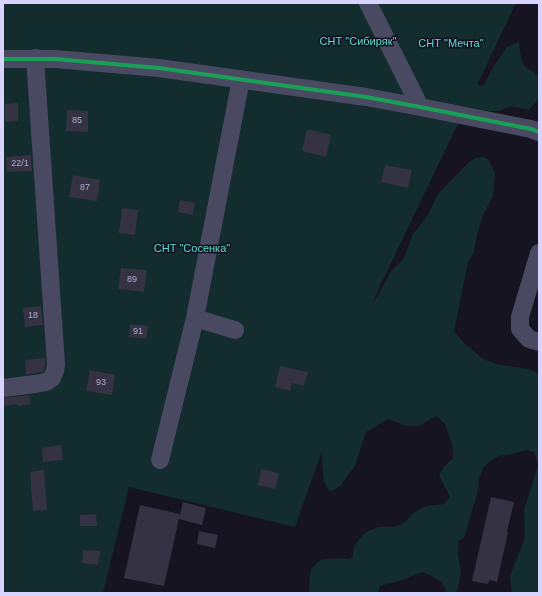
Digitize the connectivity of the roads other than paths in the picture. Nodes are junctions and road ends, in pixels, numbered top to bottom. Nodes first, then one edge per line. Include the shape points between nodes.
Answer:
1 (368, 3) edge
2 (35, 58) junction
3 (3, 59) edge
4 (241, 79) junction
5 (420, 107) junction
6 (539, 132) edge
7 (539, 253) edge
8 (195, 318) junction
9 (235, 330) dead end
10 (539, 342) edge
11 (3, 388) edge
12 (160, 460) dead end

1 - 5 street
2 - 3 street
2 - 4 street via 159,68
2 - 11 street via 56,364 52,378 46,382
4 - 5 street
4 - 8 street
5 - 6 street
7 - 10 street via 520,317 520,329 529,339
8 - 9 street
8 - 12 street

